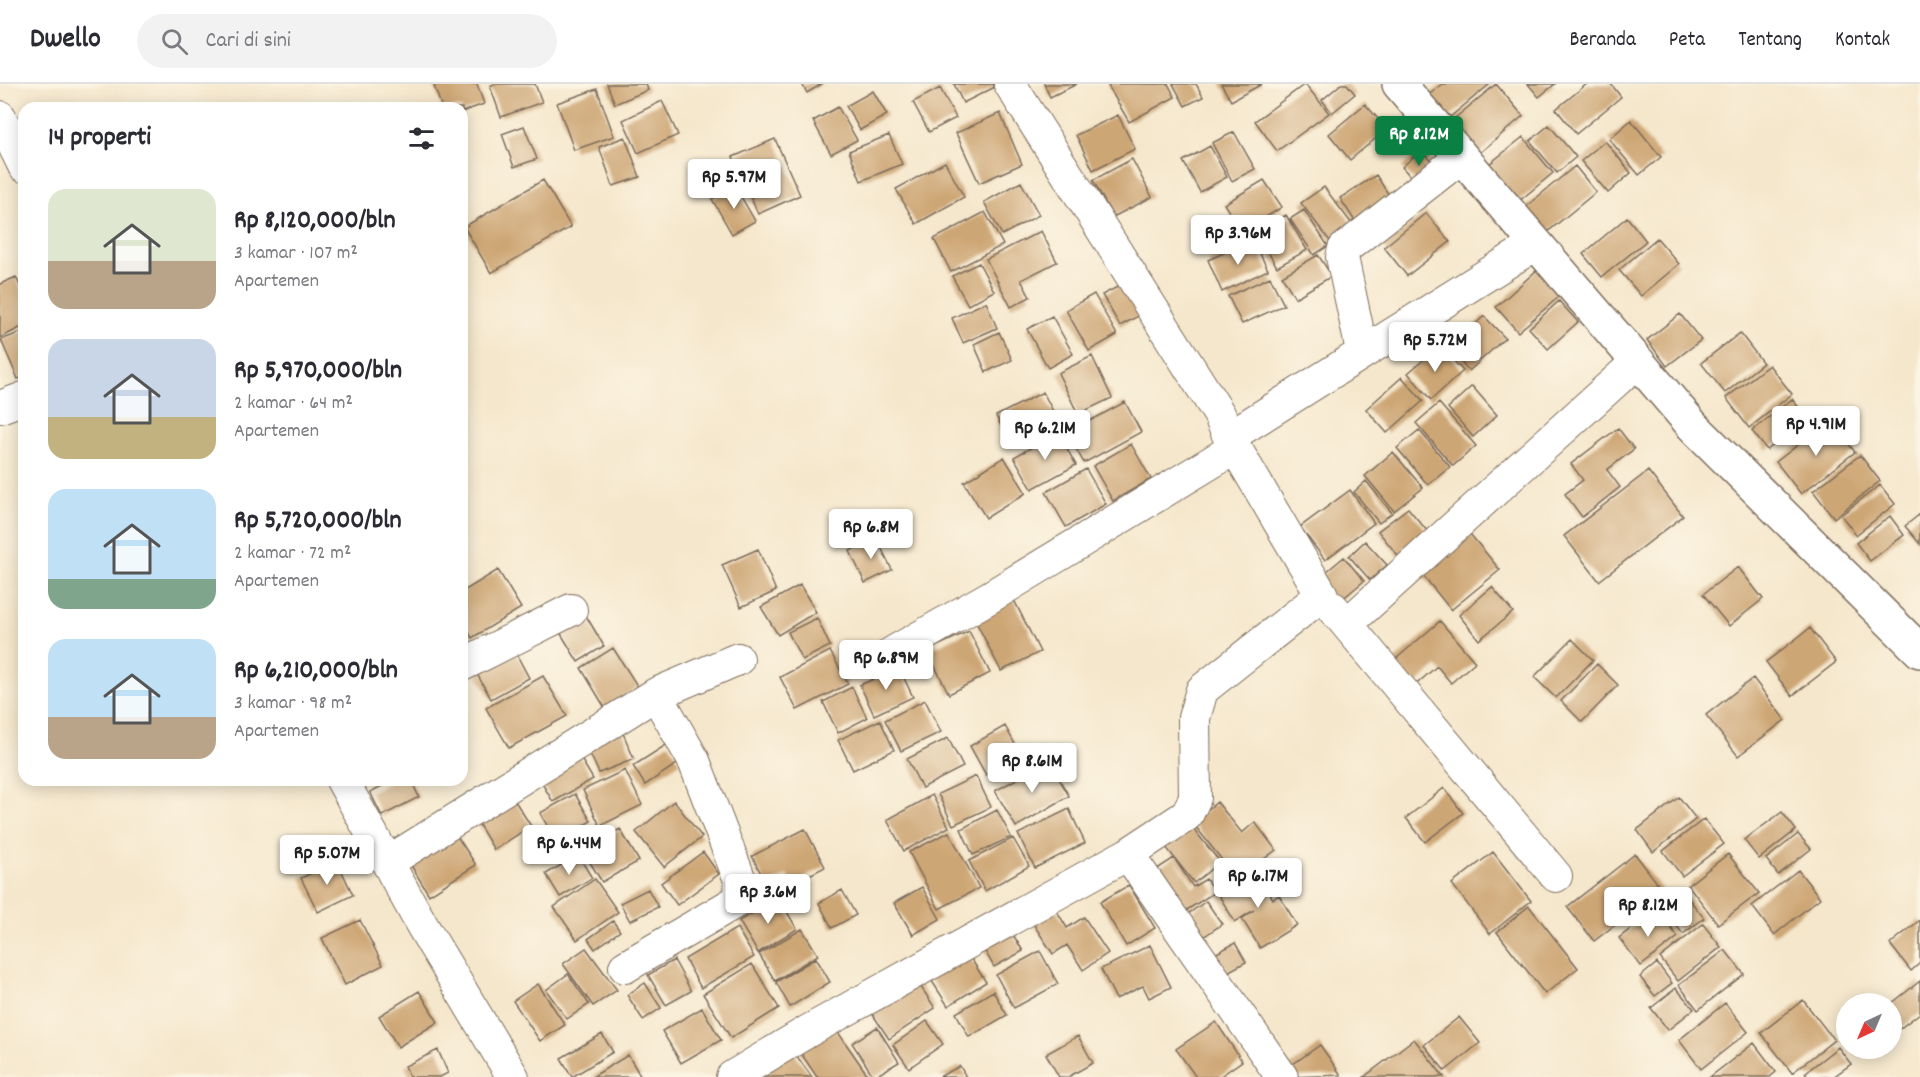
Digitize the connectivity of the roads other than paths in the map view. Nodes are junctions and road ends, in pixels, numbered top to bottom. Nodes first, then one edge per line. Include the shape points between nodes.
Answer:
1 (1010, 84) edge
2 (1399, 84) edge
3 (0, 117) edge
4 (18, 154) edge
5 (1460, 158) junction
6 (1536, 244) junction
7 (1362, 351) junction
8 (1638, 361) junction
9 (18, 400) edge
10 (0, 407) edge
11 (1232, 442) junction
12 (1322, 595) junction
13 (571, 610) dead end
14 (1347, 624) junction
15 (1920, 651) edge
16 (892, 653) dead end
17 (738, 659) dead end
18 (468, 662) edge
19 (656, 694) junction
20 (345, 786) edge
21 (1128, 854) junction
22 (388, 862) junction
23 (1556, 876) dead end
24 (625, 966) dead end
25 (513, 1077) edge
26 (732, 1077) edge
27 (1282, 1077) edge

1 - 11 street via 1219,414
2 - 5 street
3 - 4 street
5 - 6 street
5 - 7 street via 1344,249 1342,257
6 - 7 street
6 - 8 street
7 - 11 street
8 - 14 street
8 - 15 street via 1693,426
9 - 10 street
11 - 12 street
11 - 16 street via 990,597
12 - 14 street
12 - 21 street via 1202,690 1194,718 1194,805 1180,820
13 - 18 street
14 - 23 street
17 - 19 street
19 - 22 street
19 - 24 street via 698,771 741,891 732,904
20 - 22 street
21 - 26 street
21 - 27 street
22 - 25 street

